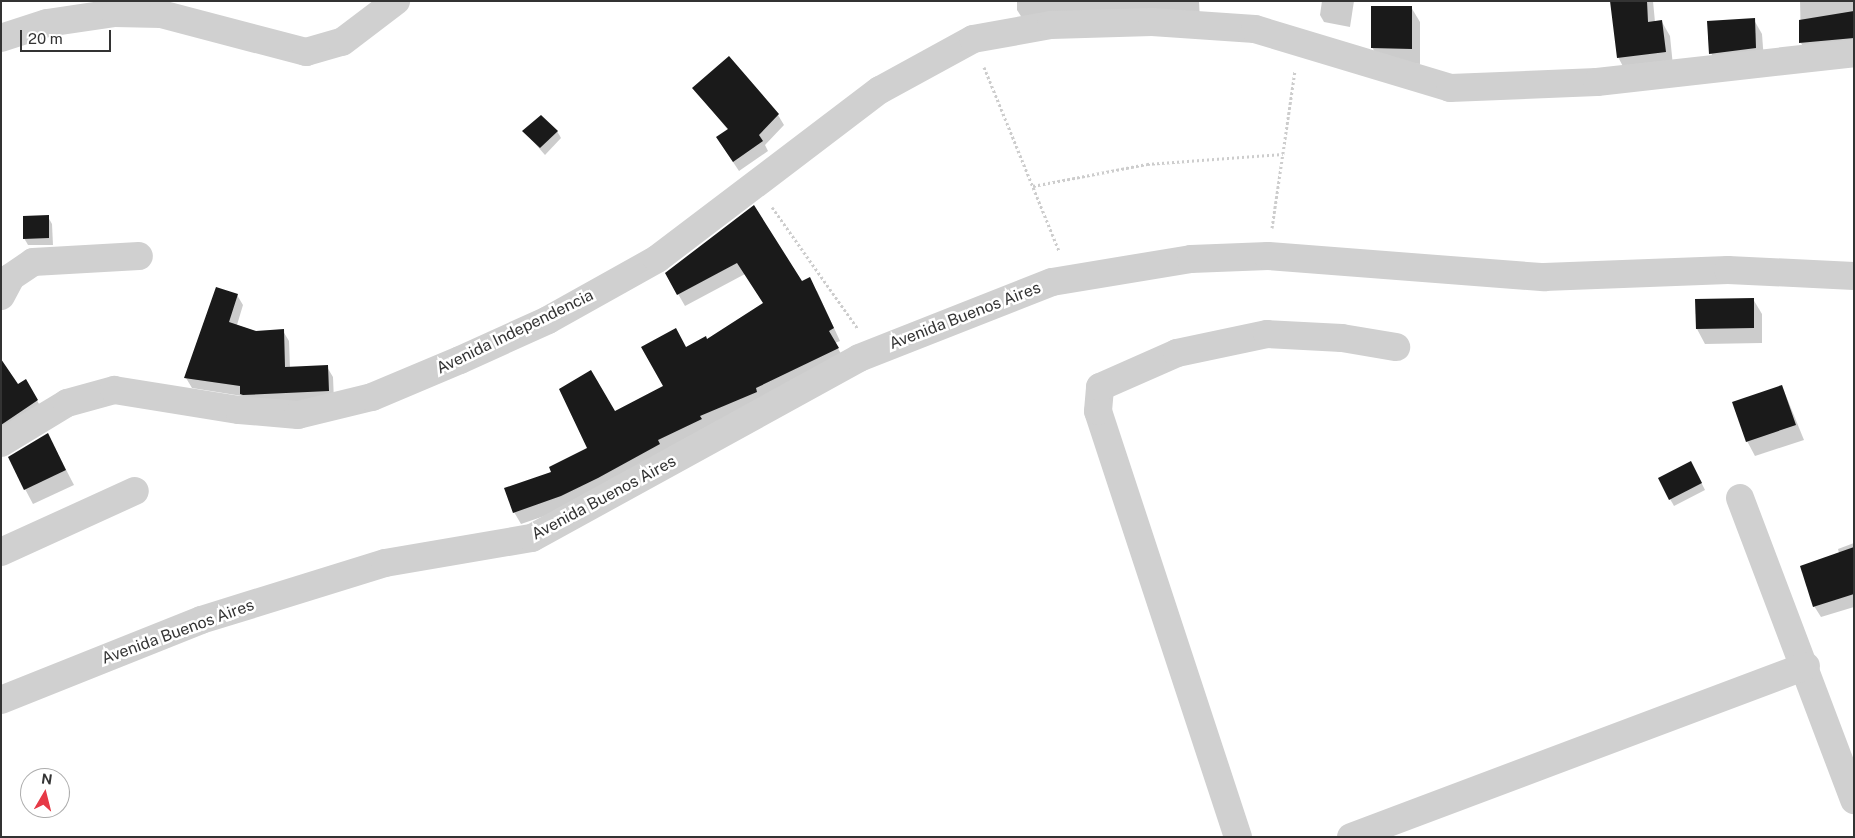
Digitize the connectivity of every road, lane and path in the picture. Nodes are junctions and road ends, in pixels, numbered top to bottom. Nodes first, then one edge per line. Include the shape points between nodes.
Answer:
1 (396, 1) edge
2 (1, 38) edge
3 (973, 39) junction
4 (1298, 43) junction
5 (1854, 53) edge
6 (1283, 154) junction
7 (756, 184) junction
8 (1033, 186) junction
9 (139, 256) dead end
10 (1268, 256) junction
11 (1854, 276) edge
12 (1070, 279) junction
13 (1, 296) edge
14 (1396, 347) dead end
15 (874, 352) junction
16 (1, 443) edge
17 (135, 491) dead end
18 (1740, 498) dead end
19 (1, 552) edge
20 (1806, 666) junction
21 (1, 700) edge
22 (1849, 770) edge
23 (1854, 800) edge
24 (1238, 837) edge
25 (1351, 837) edge

1 - 2 street via 342,42 306,52 161,14 115,13 47,24
3 - 4 street, Avenida Independencia via 1051,25 1152,22 1255,29
3 - 7 street, Avenida Independencia via 880,90
3 - 8 path
4 - 5 street, Avenida Independencia via 1450,88 1597,82
4 - 6 path
6 - 8 path via 1147,164
6 - 10 path
7 - 15 path
7 - 16 street, Avenida Independencia via 649,264 548,320 372,396 298,415 239,410 114,390 67,403
8 - 12 path
9 - 13 street via 33,262 11,277
10 - 11 street, Avenida Buenos Aires via 1544,277 1728,270
10 - 12 street, Avenida Buenos Aires via 1191,259
12 - 15 street, Avenida Buenos Aires via 1052,282
14 - 24 street via 1342,338 1267,334 1177,353 1100,387 1098,411
15 - 21 street, Avenida Buenos Aires via 532,538 385,563 201,620
17 - 19 street
18 - 20 street
20 - 22 street
20 - 25 street
22 - 23 street

